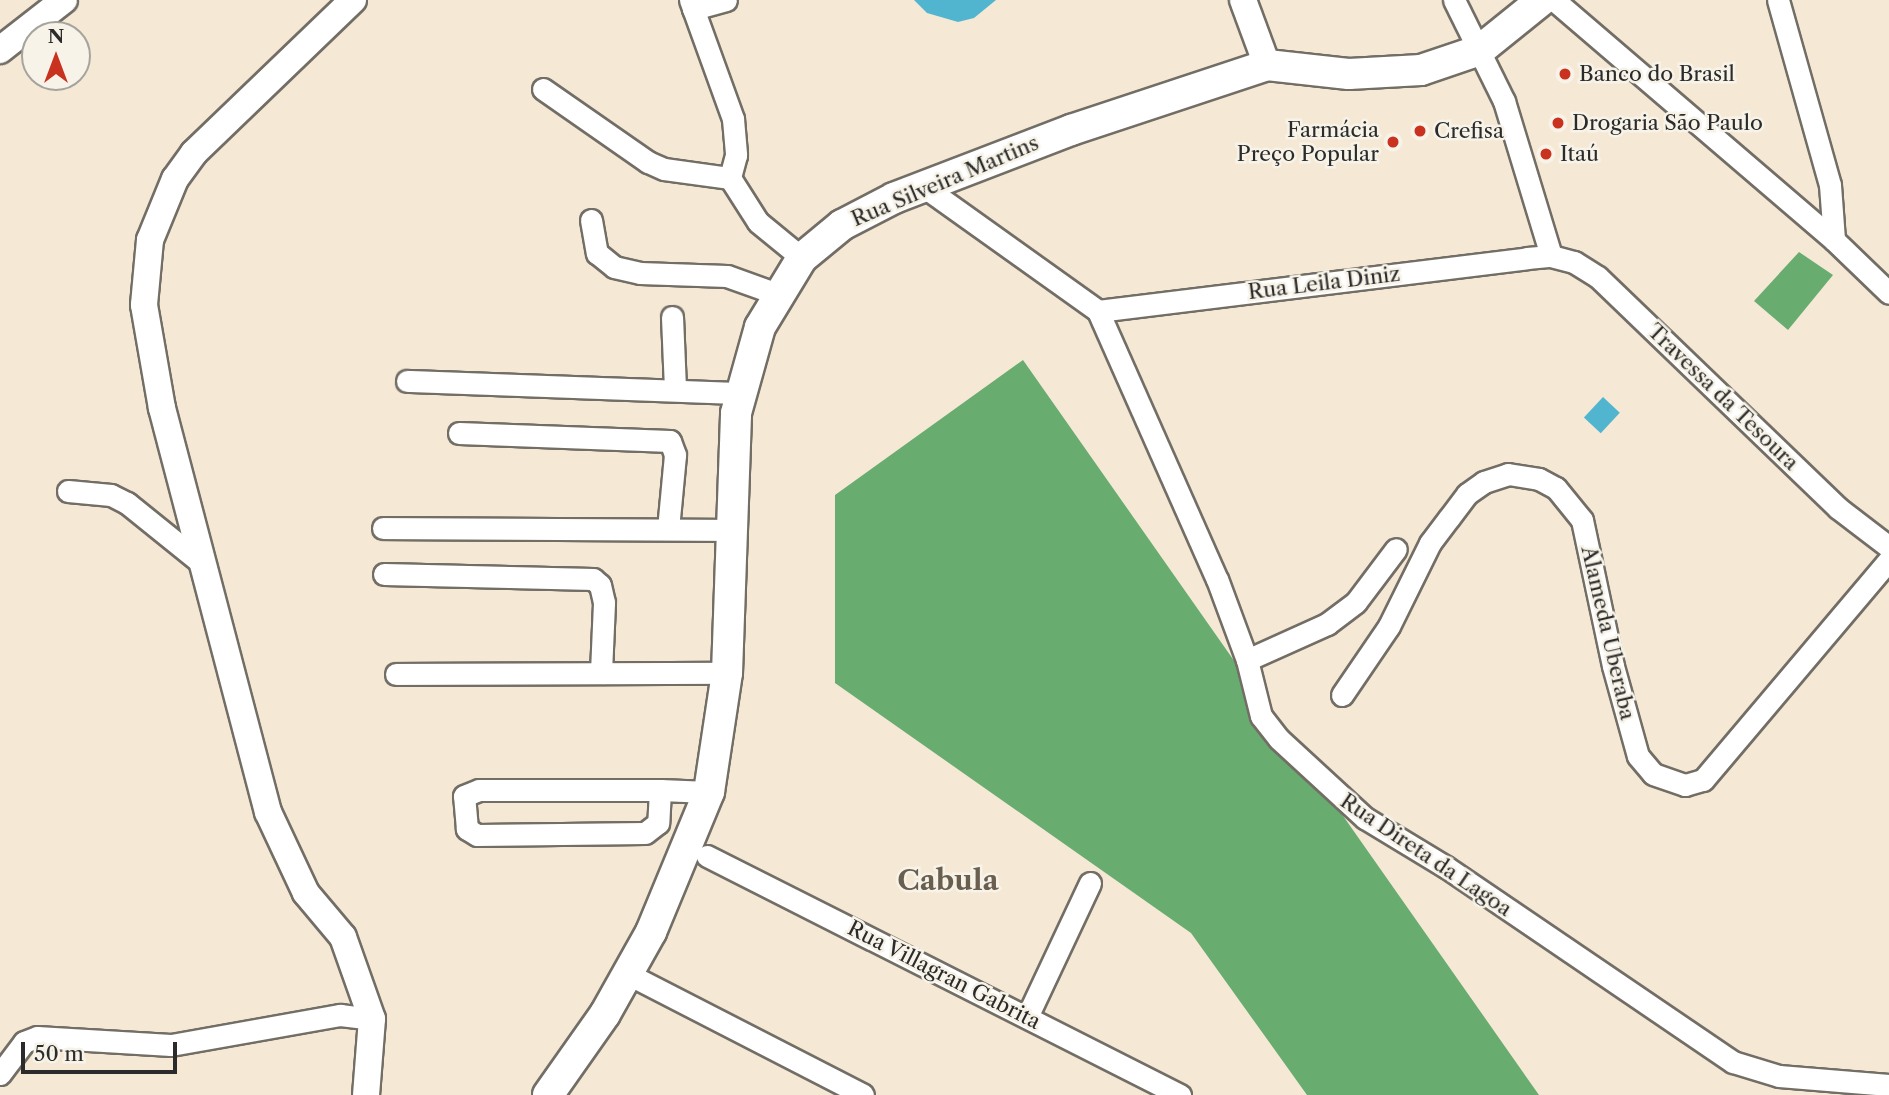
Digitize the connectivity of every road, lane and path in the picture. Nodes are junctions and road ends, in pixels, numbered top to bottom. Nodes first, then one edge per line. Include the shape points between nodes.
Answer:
1 (64, 0) edge
2 (353, 0) edge
3 (726, 0) edge
4 (1243, 0) edge
5 (1454, 0) edge
6 (1542, 0) edge
7 (1554, 0) edge
8 (1778, 0) edge
9 (692, 4) edge
10 (0, 50) edge
11 (1480, 50) junction
12 (1268, 65) junction
13 (543, 89) dead end
14 (730, 178) junction
15 (923, 186) junction
16 (591, 220) dead end
17 (1834, 240) junction
18 (1551, 256) junction
19 (802, 258) junction
20 (1889, 293) edge
21 (777, 294) junction
22 (1098, 311) junction
23 (672, 317) dead end
24 (407, 381) dead end
25 (675, 389) junction
26 (740, 393) junction
27 (459, 433) dead end
28 (68, 491) dead end
29 (383, 528) dead end
30 (668, 529) junction
31 (731, 530) junction
32 (1889, 547) edge
33 (1396, 549) dead end
34 (1889, 560) edge
35 (205, 566) junction
36 (384, 574) dead end
37 (1247, 660) junction
38 (601, 673) junction
39 (727, 673) junction
40 (396, 674) dead end
41 (1342, 695) dead end
42 (660, 790) junction
43 (709, 792) junction
44 (707, 856) dead end
45 (1090, 883) dead end
46 (628, 974) junction
47 (1027, 1017) junction
48 (372, 1019) junction
49 (0, 1074) edge
50 (1889, 1085) edge
51 (366, 1095) edge
52 (548, 1095) edge
53 (863, 1095) edge
54 (1180, 1095) edge

1 - 10 street
2 - 35 street via 194,153 159,208 150,240 144,305 150,356
3 - 9 street
4 - 12 street
5 - 11 street
6 - 11 main road, Rua Silveira Martins
7 - 17 street
8 - 17 street via 1830,186
9 - 14 street via 733,119 736,155
11 - 12 main road, Rua Silveira Martins via 1398,73 1349,74
11 - 18 street via 1507,111
12 - 15 main road, Rua Silveira Martins via 1071,130
13 - 14 street via 649,162 664,169
14 - 19 street via 758,222
15 - 19 main road, Rua Silveira Martins via 842,225
15 - 22 street
16 - 21 street via 597,253 614,267 727,276
17 - 20 street
18 - 22 street, Rua Leila Diniz
18 - 32 street, Travessa da Tesoura via 1574,262 1598,277 1838,508
19 - 21 main road, Rua Silveira Martins
21 - 26 main road, Rua Silveira Martins via 760,327
22 - 37 street, Rua Direta da Lagoa via 1217,579
23 - 25 street
24 - 25 street
25 - 26 street
26 - 31 main road, Rua Silveira Martins
27 - 30 street via 670,441 675,455
28 - 35 street via 111,495 127,503
29 - 30 street
30 - 31 street
31 - 39 main road, Rua Silveira Martins
33 - 37 street via 1356,602 1327,624
34 - 41 street, Alameda Uberaba via 1703,779 1685,785 1653,774 1638,755 1581,520 1556,488 1539,479 1508,474 1476,488 1430,543 1388,626
35 - 48 street via 226,646 236,664 268,812 306,893 343,937
36 - 38 street via 593,579 604,603
37 - 50 street, Rua Direta da Lagoa via 1261,716 1336,794 1705,1044 1733,1062 1779,1076
38 - 39 street
38 - 40 street
39 - 43 main road, Rua Silveira Martins
42 - 42 street via 475,790 464,796 467,829 477,835 645,833 658,823
42 - 43 street
43 - 46 main road, Rua Silveira Martins via 668,894
44 - 47 street, Rua Villagran Gabrita
45 - 47 street
46 - 52 main road, Rua Silveira Martins
46 - 53 street
47 - 54 street, Rua Villagran Gabrita
48 - 49 street via 340,1015 171,1045 37,1037 24,1042
48 - 51 street

